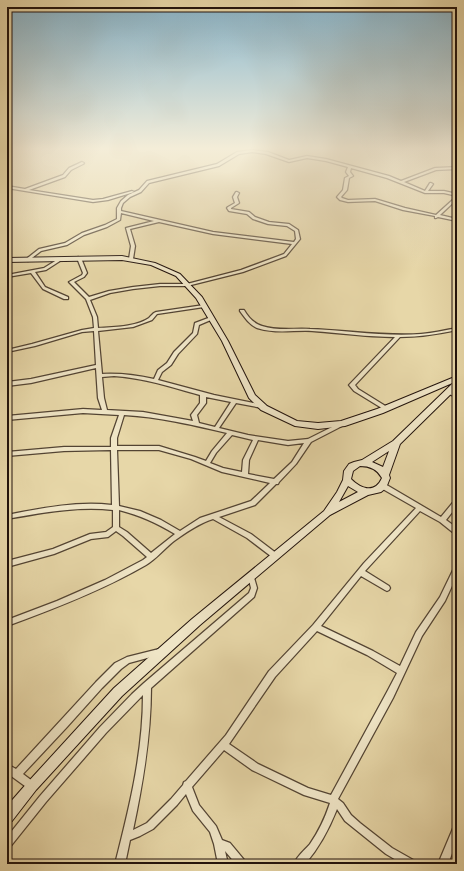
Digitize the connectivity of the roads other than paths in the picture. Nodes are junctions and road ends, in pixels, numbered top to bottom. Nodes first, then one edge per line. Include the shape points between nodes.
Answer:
1 (18, 189) edge
2 (27, 189) edge
3 (142, 189) edge
4 (345, 189) edge
5 (418, 189) edge
6 (428, 189) edge
7 (140, 191) junction
8 (7, 192) edge
9 (426, 192) junction
10 (237, 193) dead end
11 (457, 196) edge
12 (119, 212) junction
13 (436, 217) junction
14 (159, 220) junction
15 (457, 220) edge
16 (295, 243) junction
17 (79, 258) junction
18 (61, 259) junction
19 (131, 259) junction
20 (7, 260) edge
21 (27, 260) junction
22 (33, 272) junction
23 (7, 276) edge
24 (188, 285) junction
25 (66, 298) dead end
26 (88, 299) junction
27 (204, 306) junction
28 (242, 311) dead end
29 (211, 318) junction
30 (457, 329) edge
31 (96, 331) junction
32 (399, 336) junction
33 (7, 351) edge
34 (98, 366) junction
35 (100, 376) junction
36 (457, 378) edge
37 (155, 381) junction
38 (7, 384) edge
39 (457, 384) edge
40 (448, 392) junction
41 (203, 394) junction
42 (457, 394) edge
43 (234, 402) junction
44 (262, 406) junction
45 (385, 408) junction
46 (105, 411) junction
47 (122, 413) junction
48 (7, 418) edge
49 (196, 423) junction
50 (342, 424) junction
51 (216, 429) junction
52 (230, 433) junction
53 (256, 438) junction
54 (309, 441) junction
55 (396, 443) junction
56 (114, 449) junction
57 (7, 454) edge
58 (364, 463) junction
59 (207, 464) junction
60 (385, 474) junction
61 (245, 475) junction
62 (347, 480) junction
63 (276, 482) junction
64 (383, 486) junction
65 (368, 491) junction
66 (457, 502) edge
67 (116, 507) junction
68 (420, 507) junction
69 (327, 513) junction
70 (213, 516) junction
71 (7, 517) edge
72 (442, 520) junction
73 (116, 528) junction
74 (457, 532) edge
75 (180, 534) junction
76 (274, 556) junction
77 (152, 557) junction
78 (7, 564) edge
79 (457, 568) edge
80 (360, 572) junction
81 (251, 576) junction
82 (387, 588) dead end
83 (7, 623) edge
84 (316, 626) junction
85 (162, 652) junction
86 (402, 671) junction
87 (147, 686) junction
88 (223, 745) junction
89 (7, 768) edge
90 (16, 775) junction
91 (187, 785) junction
92 (32, 786) junction
93 (334, 801) junction
94 (7, 816) edge
95 (457, 830) edge
96 (126, 837) junction
97 (7, 844) edge
98 (219, 844) junction
99 (120, 864) edge
100 (222, 864) edge
101 (242, 864) edge
102 (299, 864) edge
103 (412, 864) edge
104 (443, 864) edge

1 - 8 street
2 - 7 street via 94,201
3 - 7 street
4 - 13 street via 339,197 341,199 374,200
5 - 9 street
6 - 9 street
7 - 12 street via 122,202
9 - 11 street via 444,192
10 - 16 street via 236,204 229,210 248,213 269,223 290,226 298,233
11 - 13 street
12 - 14 street
12 - 21 street via 120,218 112,223 63,245 40,250
13 - 15 street
14 - 16 street via 238,237
14 - 19 street via 128,228 133,246
16 - 24 street via 284,255 274,260
17 - 18 main road
17 - 19 main road
17 - 26 street via 85,273 71,282
18 - 21 main road
18 - 22 street via 50,267
19 - 24 main road via 153,264 178,275
20 - 21 main road
22 - 23 street
22 - 25 street via 44,288
24 - 26 street via 133,288
24 - 27 main road
26 - 31 street via 95,317
27 - 29 main road
27 - 31 street via 156,313 150,319 133,326
28 - 32 street via 253,324 268,329
29 - 37 street via 197,324 195,333 160,371
29 - 44 main road via 252,396
30 - 32 street via 427,335
31 - 33 street via 77,332
31 - 34 street
32 - 45 street via 352,385
34 - 35 street
34 - 38 street
35 - 37 street via 129,375
35 - 46 street via 101,398
36 - 45 main road
37 - 41 street
39 - 40 main road
40 - 42 street
40 - 55 main road
41 - 43 street
41 - 49 street via 203,403 194,415
43 - 44 street
43 - 51 street
44 - 50 main road via 285,419 307,425
45 - 50 main road
46 - 47 street
46 - 48 street
47 - 49 street
47 - 56 street
49 - 51 street
50 - 54 street
51 - 52 street
52 - 53 street
52 - 59 street
53 - 54 street via 288,443
53 - 61 street via 246,460
54 - 63 street via 294,463
55 - 58 main road
55 - 60 main road
56 - 57 street via 64,449
56 - 59 street via 161,449
56 - 67 street
58 - 60 main road via 377,466
58 - 62 main road via 350,468
59 - 61 street
60 - 64 main road via 386,481
61 - 63 street
62 - 65 main road via 355,488
62 - 69 main road
63 - 70 street via 253,502
64 - 65 main road
64 - 68 street
65 - 69 main road
66 - 72 street
67 - 71 street via 84,505
67 - 73 street
67 - 75 street via 151,518
68 - 72 street
68 - 80 street
69 - 76 main road
70 - 75 street
70 - 76 street via 249,536
72 - 74 street
73 - 77 street
73 - 78 street via 108,534 90,537 54,551
75 - 77 street
76 - 81 main road
77 - 83 street via 77,596
79 - 86 street via 443,599 419,634
80 - 82 street
80 - 84 street
81 - 85 main road
81 - 87 street via 254,588 252,595
84 - 86 street
84 - 88 street via 272,674
85 - 90 street via 127,660 118,666
85 - 92 main road via 118,692
86 - 93 street
87 - 96 street via 146,729
87 - 97 street via 42,799
88 - 91 street
88 - 93 street via 255,767 306,792
89 - 90 street
90 - 92 street
91 - 96 street via 150,826
91 - 98 street via 196,808 214,829
92 - 94 main road
93 - 102 street via 325,829
93 - 103 street via 357,826 389,851
95 - 104 street
96 - 99 street
98 - 100 street
98 - 101 street via 227,846

